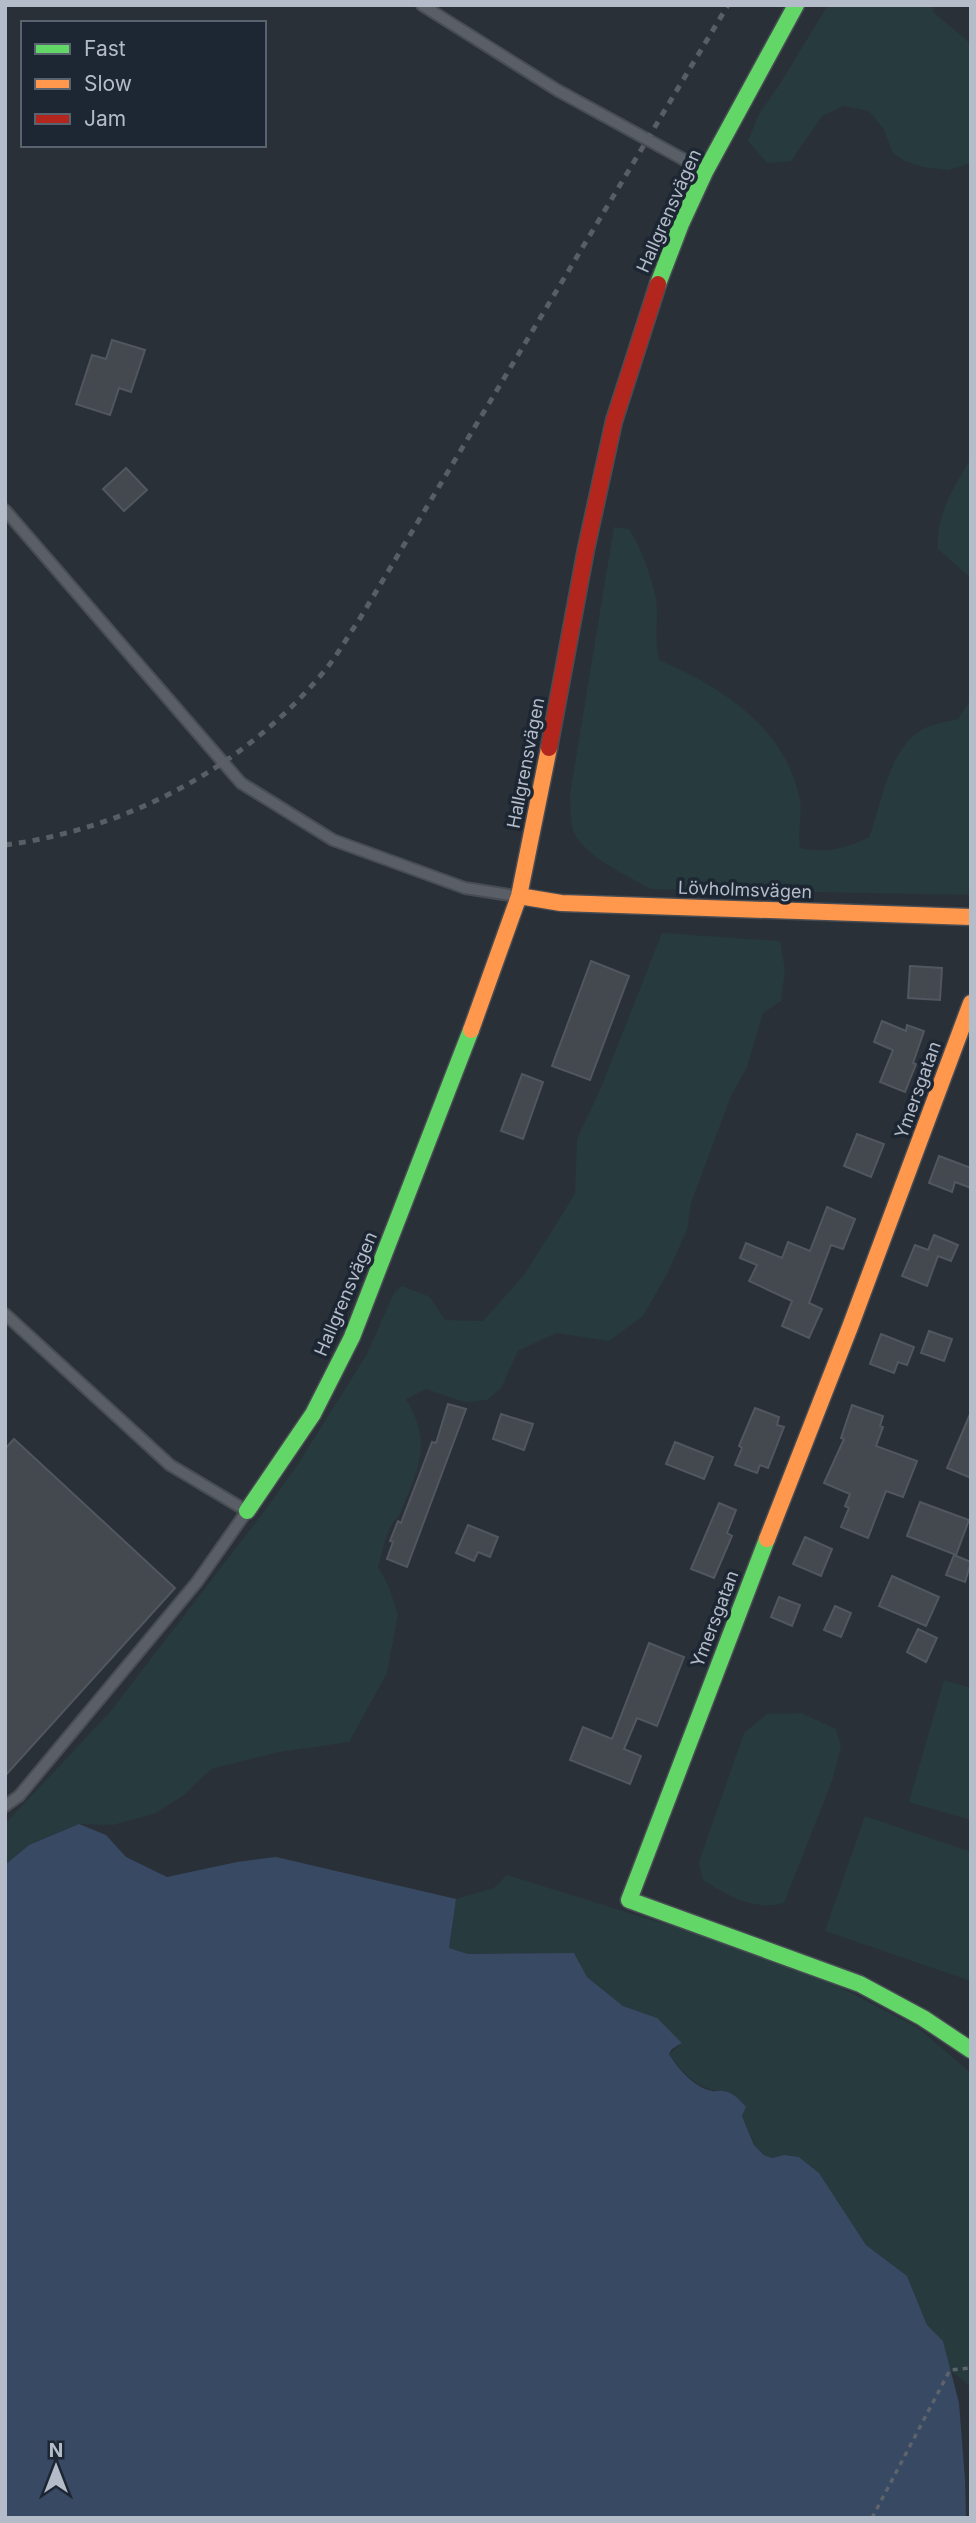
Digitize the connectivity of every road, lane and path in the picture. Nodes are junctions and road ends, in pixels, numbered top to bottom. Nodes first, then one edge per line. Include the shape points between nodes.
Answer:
1 (422, 5) edge
2 (796, 5) edge
3 (705, 172) junction
4 (5, 510) edge
5 (519, 896) junction
6 (971, 917) edge
7 (971, 1003) edge
8 (5, 1314) edge
9 (247, 1511) junction
10 (5, 1805) edge
11 (971, 2050) edge
12 (971, 2368) edge
13 (872, 2518) edge

1 - 3 lane via 557,90
2 - 3 street, Hallgrensvägen
3 - 5 street, Hallgrensvägen via 657,286 614,421
4 - 5 lane via 241,782 333,841 464,888
5 - 6 street, Lövholmsvägen via 561,903
5 - 9 street, Hallgrensvägen via 459,1065 352,1336 313,1414
7 - 11 street, Ymersgatan via 629,1900 860,1984
8 - 9 lane via 170,1465
9 - 10 lane via 197,1582 19,1796
12 - 13 path via 950,2370

